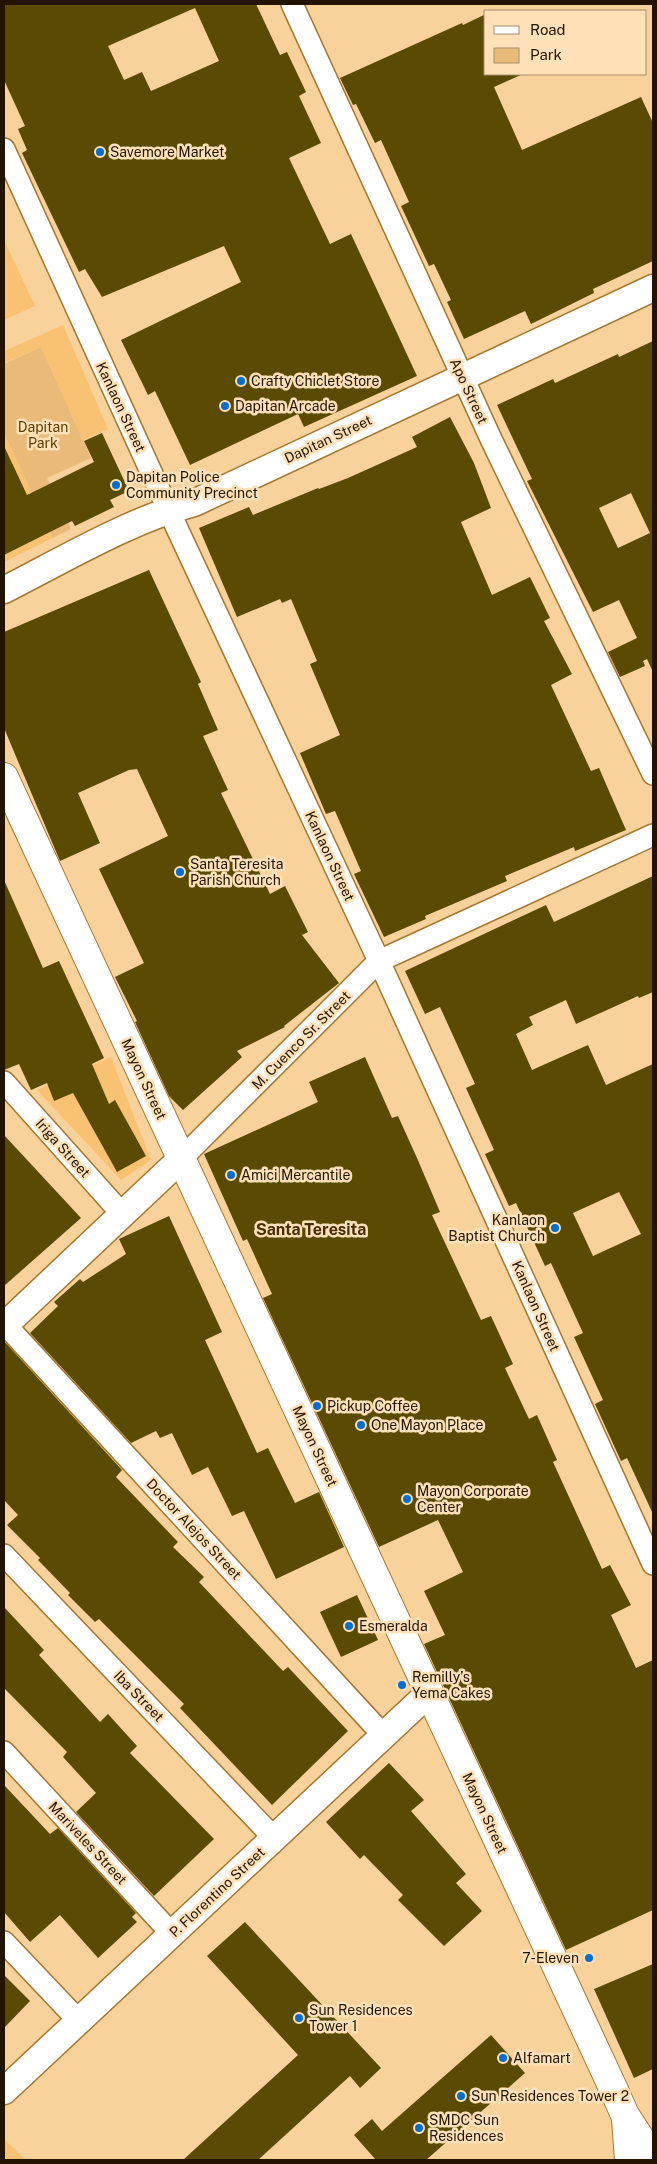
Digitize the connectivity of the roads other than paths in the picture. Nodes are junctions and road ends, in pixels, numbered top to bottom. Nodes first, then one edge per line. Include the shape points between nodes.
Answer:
1 (292, 4) edge
2 (4, 149) edge
3 (653, 288) edge
4 (462, 376) junction
5 (168, 510) junction
6 (4, 590) edge
7 (653, 774) edge
8 (4, 777) edge
9 (653, 835) edge
10 (379, 962) junction
11 (4, 1082) edge
12 (181, 1159) junction
13 (122, 1215) junction
14 (4, 1325) edge
15 (4, 1555) edge
16 (653, 1564) edge
17 (429, 1693) junction
18 (384, 1736) junction
19 (4, 1752) edge
20 (274, 1838) junction
21 (172, 1934) junction
22 (4, 1942) edge
23 (79, 2021) junction
24 (4, 2091) edge
25 (625, 2115) junction
26 (653, 2158) edge
27 (629, 2160) edge

1 - 4 street, Apo Street
2 - 5 street, Kanlaon Street
3 - 4 street, Dapitan Street
4 - 5 street, Dapitan Street via 194,502
4 - 7 street, Apo Street
5 - 6 street, Dapitan Street
5 - 10 street, Kanlaon Street
8 - 12 main road, Mayon Street
9 - 10 street, M. Cuenco Sr. Street
10 - 12 street, M. Cuenco Sr. Street
10 - 16 street, Kanlaon Street
11 - 13 street, Iriga Street
12 - 13 street, M. Cuenco Sr. Street
12 - 17 main road, Mayon Street
13 - 14 street, M. Cuenco Sr. Street
14 - 18 street, Doctor Alejos Street
15 - 20 street, Iba Street
17 - 18 street, P. Florentino Street
17 - 25 main road, Mayon Street
18 - 20 street, P. Florentino Street
19 - 21 street, Mariveles Street
20 - 21 street, P. Florentino Street
21 - 23 street, P. Florentino Street
22 - 23 street
23 - 24 street, P. Florentino Street
25 - 26 main road, Mayon Street
25 - 27 main road, Mayon Street

